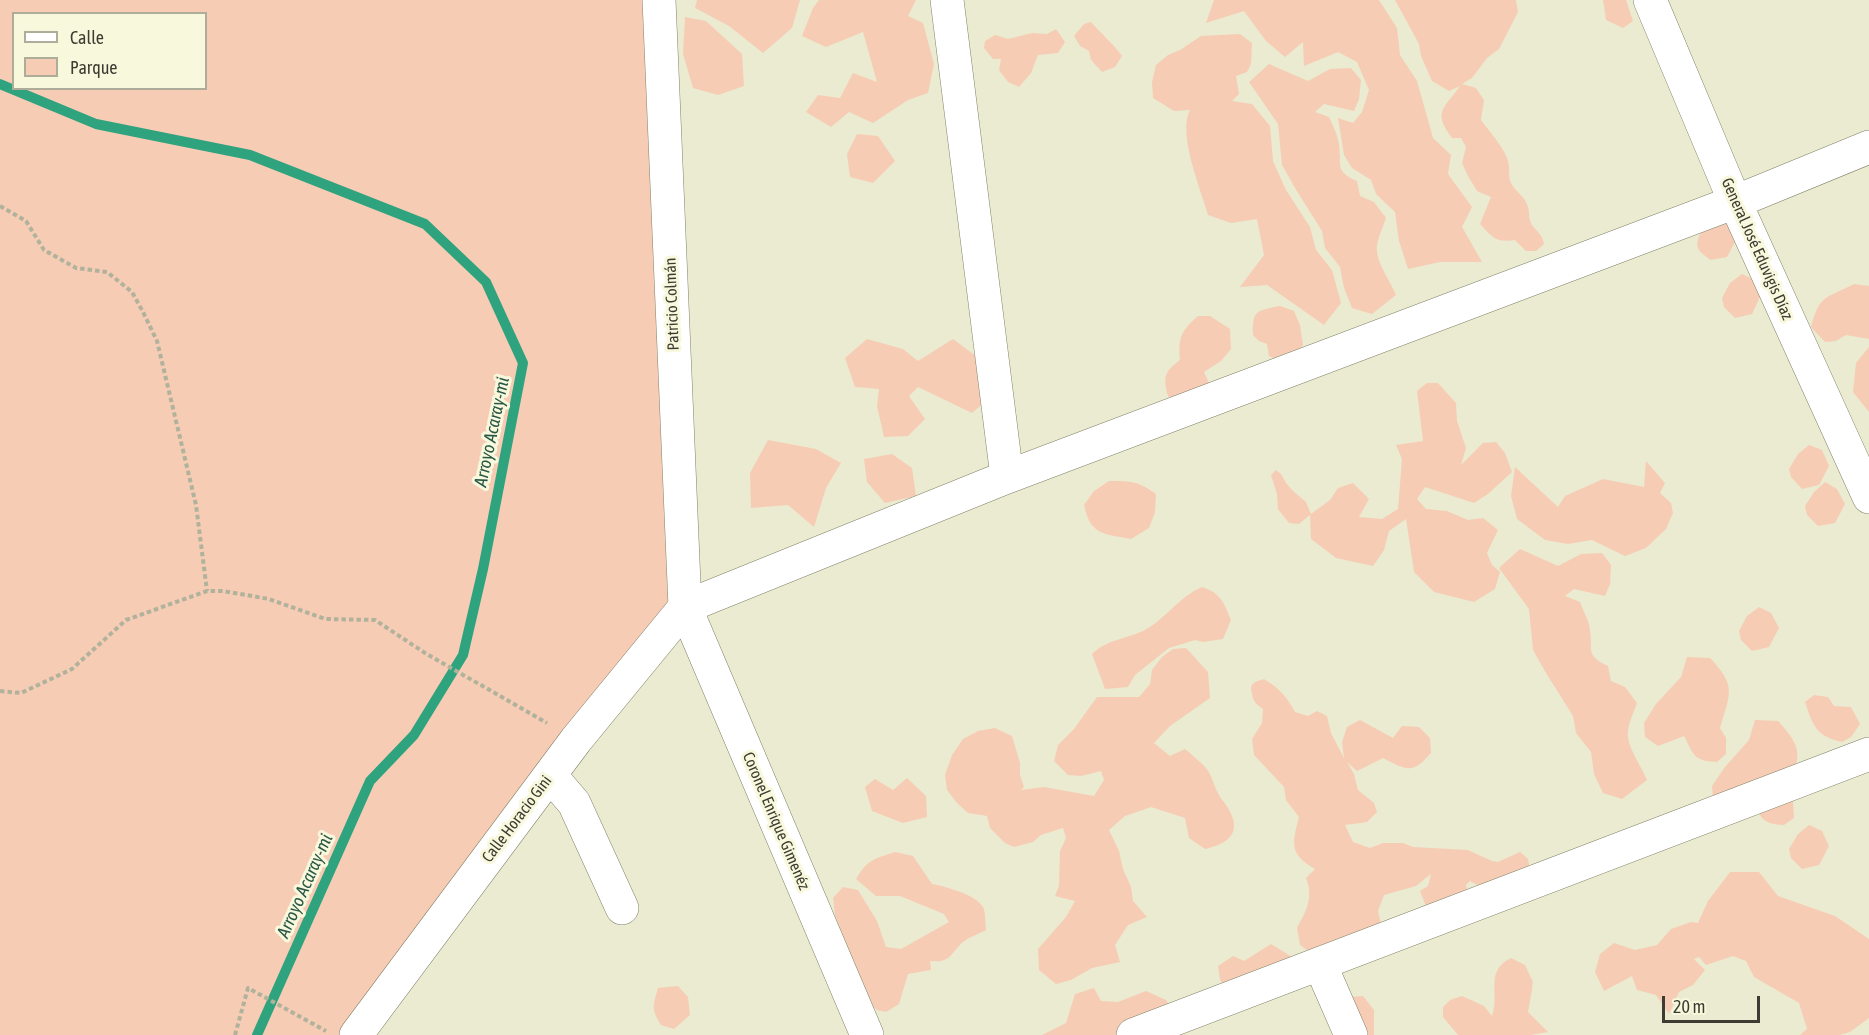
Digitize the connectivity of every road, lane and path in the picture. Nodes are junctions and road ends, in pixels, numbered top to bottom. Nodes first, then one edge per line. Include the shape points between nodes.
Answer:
1 (658, 0) edge
2 (947, 0) edge
3 (1650, 0) edge
4 (1869, 147) edge
5 (1736, 202) junction
6 (0, 206) edge
7 (1007, 477) junction
8 (1869, 496) edge
9 (207, 591) junction
10 (685, 607) junction
11 (0, 691) edge
12 (576, 740) junction
13 (1869, 754) edge
14 (550, 775) junction
15 (622, 908) dead end
16 (1320, 963) junction
17 (235, 1035) edge
18 (333, 1035) edge
19 (356, 1035) edge
20 (867, 1035) edge
21 (1133, 1035) edge
22 (1351, 1035) edge

1 - 10 street, Patricio Colmán
2 - 7 street
3 - 5 street, General José Eduvigis Díaz
4 - 5 street
5 - 7 street
5 - 8 street, General José Eduvigis Díaz
6 - 9 path via 26,221 44,250 76,268 107,272 132,292 143,312 157,341 195,505
7 - 10 street
9 - 11 path via 126,620 72,669 21,693
9 - 12 path via 269,599 325,619 375,620
10 - 12 street, Calle Horacio Gini
10 - 20 street, Coronel Enrique Gimenéz
12 - 14 street, Calle Horacio Gini
13 - 16 street
14 - 15 street via 574,803
14 - 19 street, Calle Horacio Gini
16 - 21 street
16 - 22 street
17 - 18 path via 248,988

